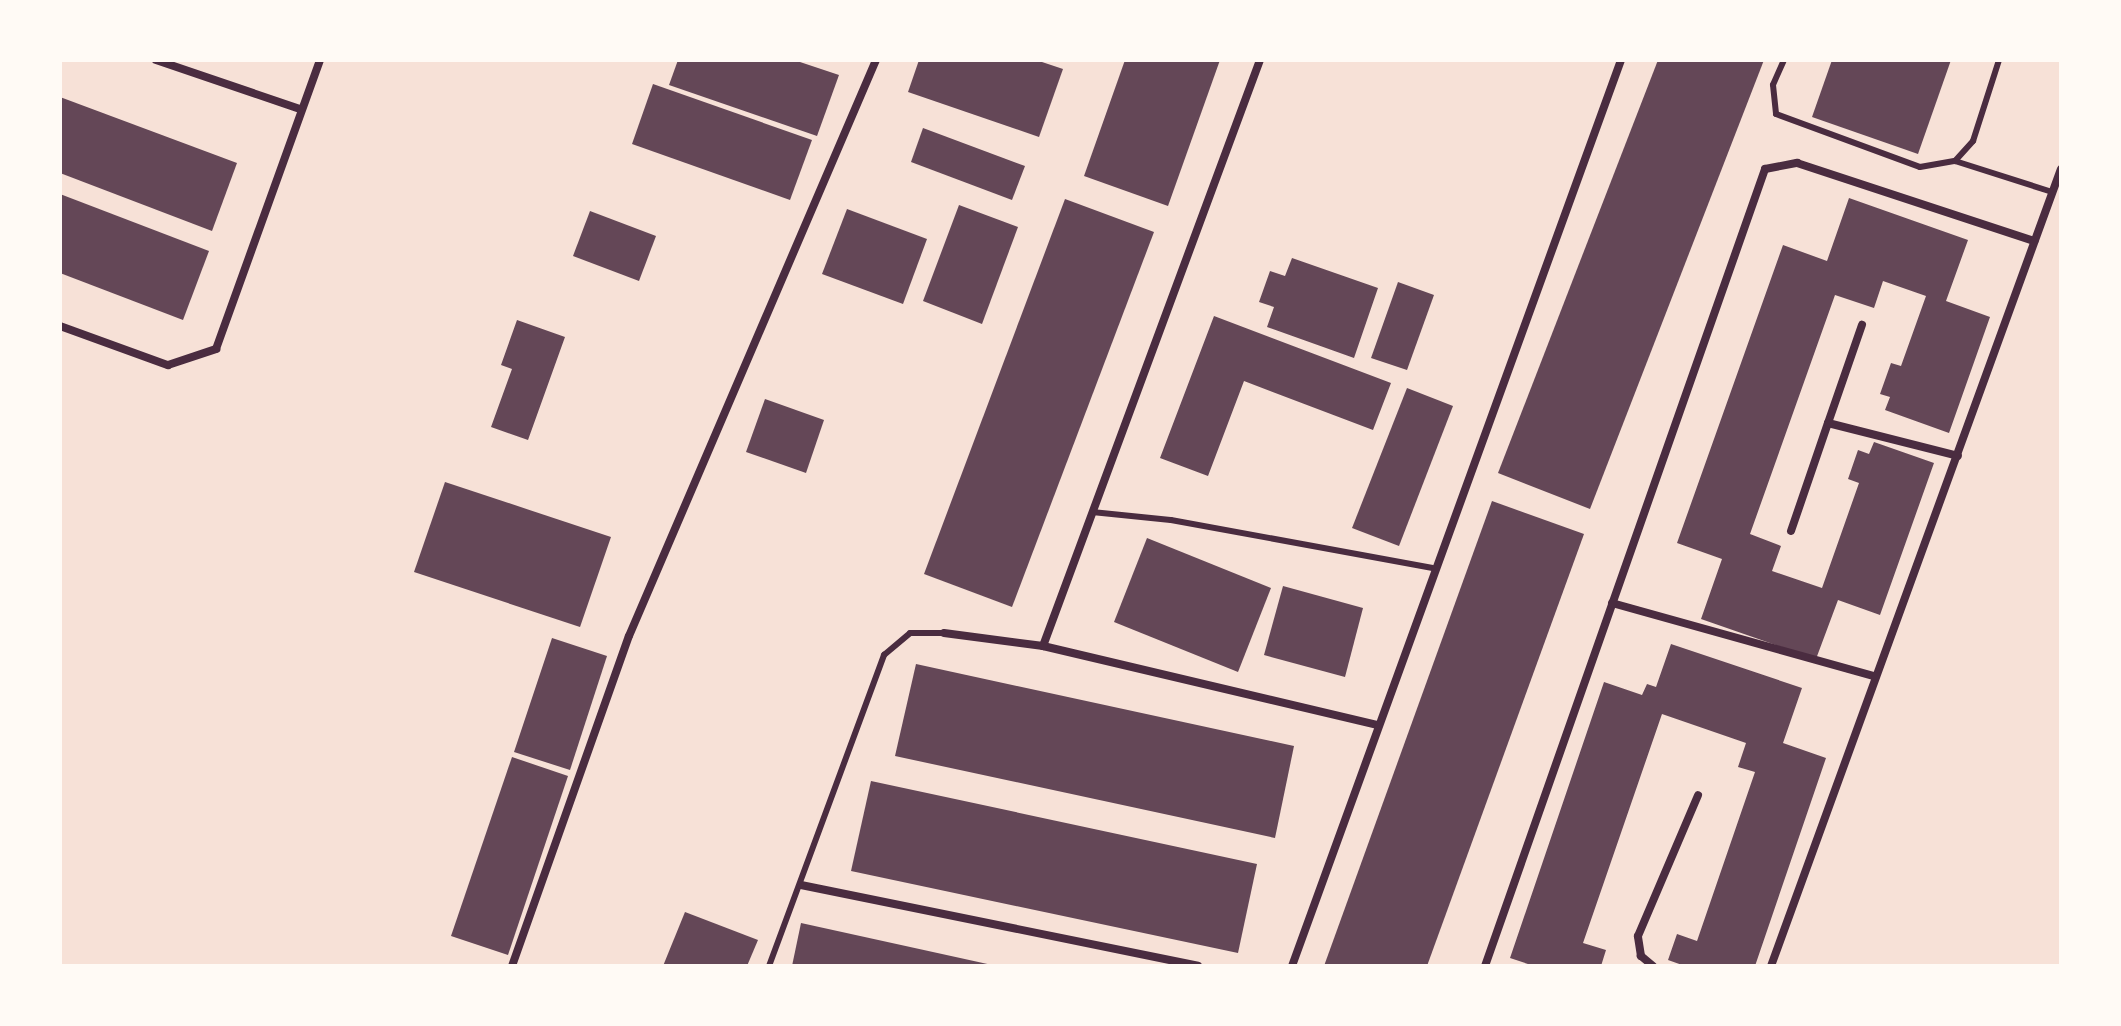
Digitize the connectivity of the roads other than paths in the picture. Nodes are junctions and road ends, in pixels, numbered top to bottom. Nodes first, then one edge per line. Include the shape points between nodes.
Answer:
1 (156, 60) edge
2 (320, 60) edge
3 (876, 60) edge
4 (1260, 60) edge
5 (1621, 60) edge
6 (1784, 60) edge
7 (1999, 60) edge
8 (300, 109) junction
9 (1955, 161) junction
10 (2061, 169) edge
11 (2052, 192) junction
12 (2034, 241) junction
13 (1862, 325) dead end
14 (60, 326) edge
15 (1828, 423) junction
16 (1958, 456) junction
17 (1092, 512) junction
18 (1791, 531) dead end
19 (1433, 568) junction
20 (1612, 603) junction
21 (944, 633) joint
22 (1043, 646) junction
23 (1874, 676) junction
24 (1376, 725) junction
25 (1698, 795) dead end
26 (801, 885) junction
27 (512, 966) edge
28 (769, 966) edge
29 (1198, 966) edge
30 (1292, 966) edge
31 (1485, 966) edge
32 (1653, 966) edge
33 (1771, 966) edge

1 - 8 street
2 - 8 street
3 - 27 street via 629,636
4 - 17 street
5 - 19 street
6 - 9 lane via 1773,85 1776,114 1920,167
7 - 9 lane via 1973,141
8 - 14 street via 216,349 168,365
9 - 11 lane
10 - 11 street
11 - 12 street
12 - 16 street
12 - 20 street via 1797,163 1765,169
13 - 15 street
15 - 16 street
15 - 18 street
16 - 23 street
17 - 19 lane via 1171,520
17 - 22 street
19 - 24 street
20 - 23 street
20 - 31 street
21 - 22 street
21 - 26 lane via 910,633 884,655
22 - 24 street
23 - 33 street
24 - 30 street
25 - 32 street via 1638,936 1641,956
26 - 28 lane
26 - 29 street

